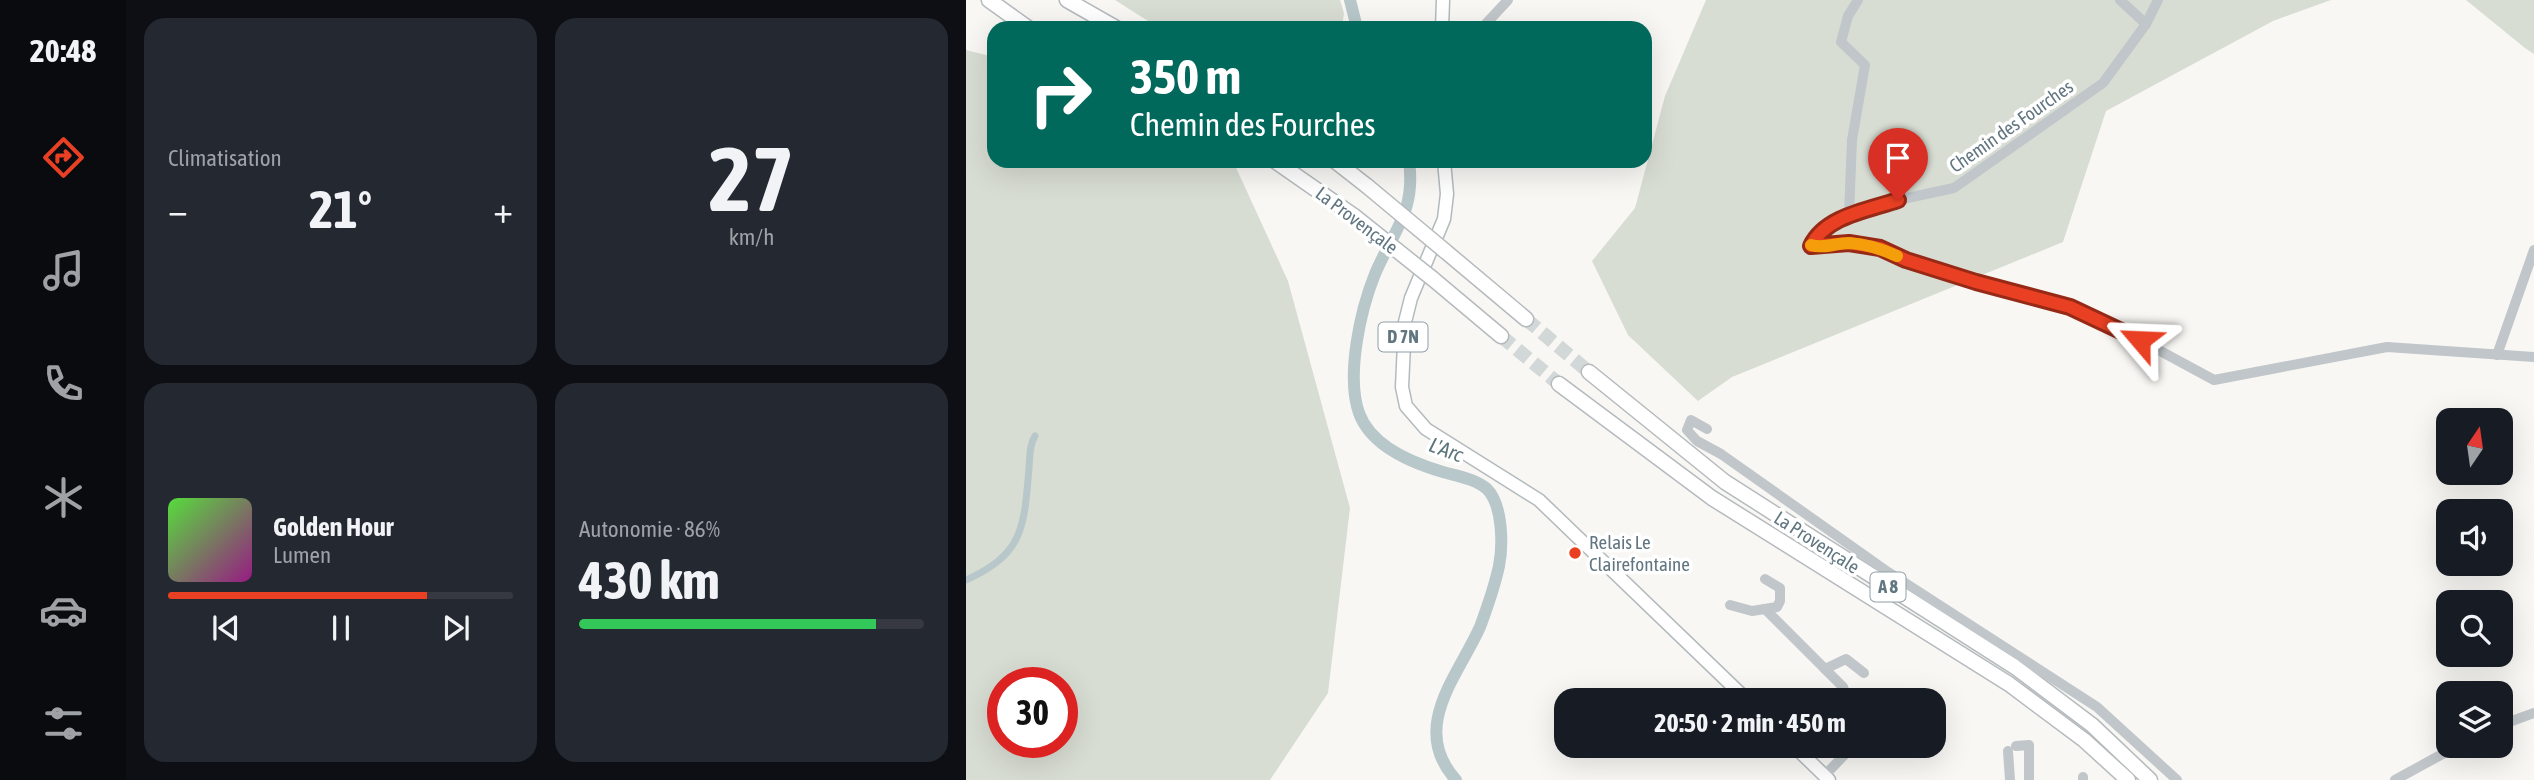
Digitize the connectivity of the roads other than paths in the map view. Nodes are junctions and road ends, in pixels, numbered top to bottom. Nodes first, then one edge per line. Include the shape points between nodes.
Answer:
1 (989, 0) edge
2 (1067, 0) edge
3 (1443, 0) edge
4 (1508, 0) edge
5 (1858, 0) edge
6 (2120, 0) edge
7 (2158, 0) edge
8 (1017, 21) edge
9 (1104, 21) edge
10 (1442, 21) edge
11 (1487, 21) edge
12 (2146, 24) junction
13 (1285, 168) edge
14 (1344, 168) edge
15 (1445, 168) edge
16 (1849, 215) junction
17 (2534, 250) edge
18 (1526, 318) tunnel mouth
19 (1501, 336) tunnel mouth
20 (2497, 355) junction
21 (2534, 357) edge
22 (1589, 372) tunnel mouth
23 (1559, 384) tunnel mouth
24 (1707, 429) dead end
25 (1765, 579) dead end
26 (1730, 605) dead end
27 (1765, 609) junction
28 (1825, 669) junction
29 (1864, 673) dead end
30 (1735, 688) edge
31 (1843, 688) edge
32 (2534, 713) edge
33 (2513, 721) edge
34 (1806, 758) edge
35 (1843, 758) edge
36 (2436, 758) edge
37 (1827, 778) edge
38 (2010, 780) edge
39 (2029, 780) edge
40 (2128, 780) edge
41 (2150, 780) edge
42 (2177, 780) edge
43 (2395, 780) edge

1 - 8 highway
2 - 9 highway
3 - 10 main road
4 - 11 street
5 - 16 street via 1841,42 1865,65 1852,140
6 - 12 street
7 - 12 street, Chemin des Fourches
12 - 16 street, Chemin des Fourches via 2103,83 1954,188
13 - 19 highway, La Provençale, bridge via 1354,216
14 - 18 highway, La Provençale, bridge
15 - 30 main road, D 7N via 1444,219 1405,322 1401,370 1406,406 1426,429 1539,500
16 - 20 street, Chemin des Fourches via 1815,236 1811,246 1849,243 1880,248 1976,282 2070,307 2214,380 2387,347
17 - 20 street
20 - 21 street
22 - 41 highway, La Provençale / A 8 via 1725,482 2015,667 2092,725
23 - 40 highway, La Provençale / A 8 via 1712,498 2009,684 2084,740
24 - 42 street via 1691,420 1687,430 1888,572 2097,707
25 - 27 street via 1781,592 1777,607
26 - 27 street
27 - 28 street
28 - 29 street via 1846,659
28 - 31 street
32 - 33 street
34 - 37 main road
35 - 37 street
36 - 43 street
38 - 39 street via 2012,748 2029,745

